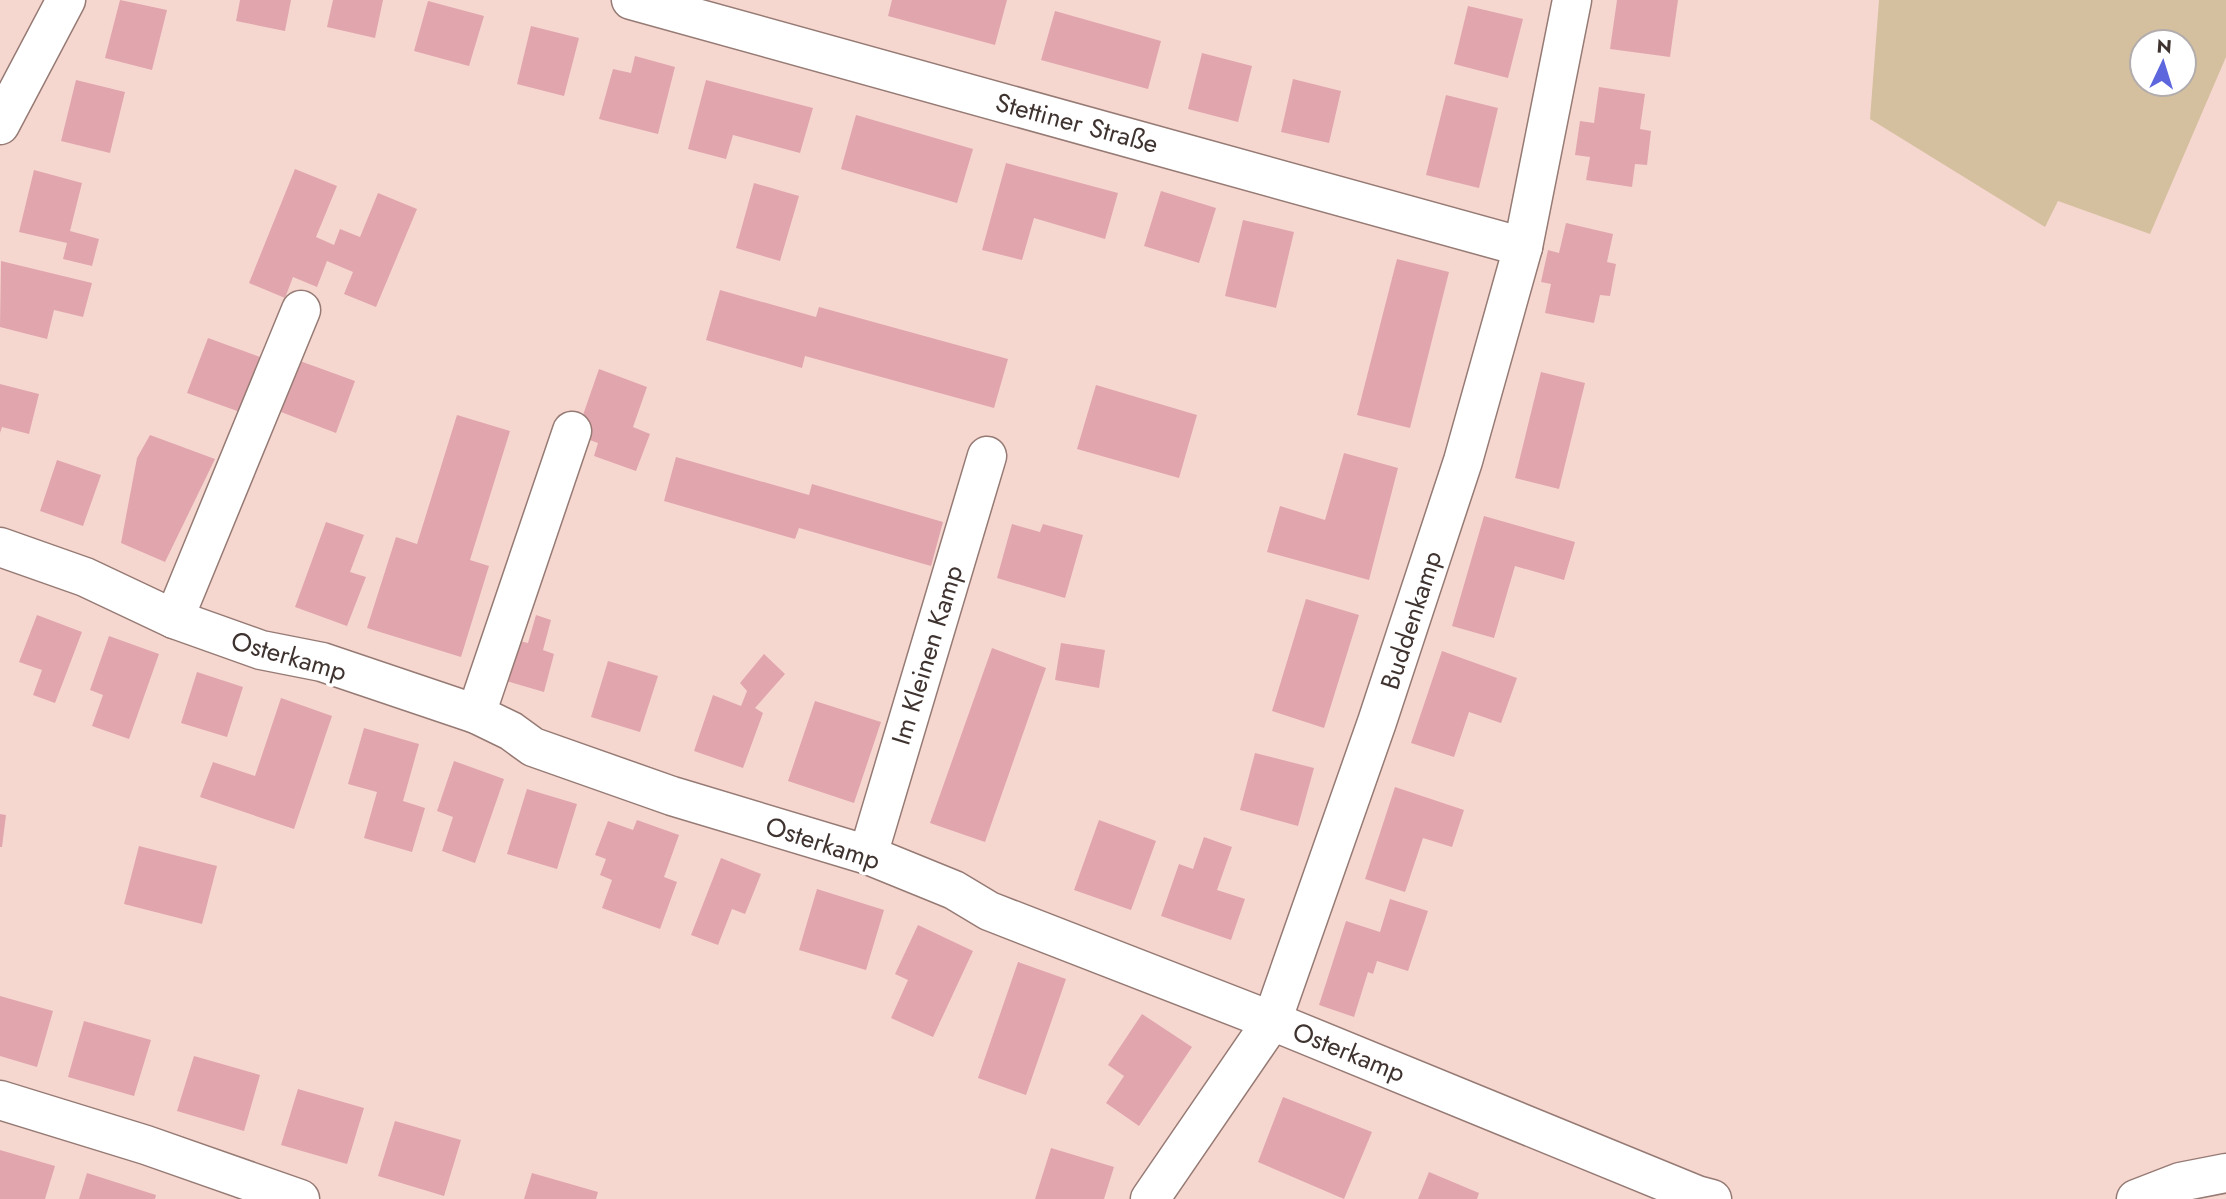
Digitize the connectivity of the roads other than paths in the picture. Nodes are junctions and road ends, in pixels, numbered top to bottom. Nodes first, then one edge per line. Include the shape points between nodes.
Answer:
1 (631, 0) edge
2 (1572, 0) edge
3 (53, 5) edge
4 (0, 125) edge
5 (1524, 247) junction
6 (302, 310) dead end
7 (572, 431) dead end
8 (987, 456) dead end
9 (0, 547) edge
10 (174, 619) junction
11 (476, 715) junction
12 (867, 855) junction
13 (1272, 1021) junction
14 (0, 1100) edge
15 (2226, 1173) edge
16 (1630, 1184) edge
17 (300, 1199) edge
18 (1150, 1199) edge
19 (1712, 1199) edge
20 (2136, 1199) edge

1 - 5 street, Stettiner Straße
2 - 5 street, Buddenkamp
3 - 4 street
5 - 13 street, Buddenkamp via 1463,461
6 - 10 street
7 - 11 street
8 - 12 street, Im Kleinen Kamp
9 - 10 street, Osterkamp via 85,577
10 - 11 street, Osterkamp via 261,650 322,662
11 - 12 street, Osterkamp via 533,747 672,796
12 - 13 street, Osterkamp via 954,890 989,911
13 - 16 street, Osterkamp
13 - 18 street, Buddenkamp
14 - 17 street
15 - 20 street via 2180,1182
16 - 19 street, Osterkamp

